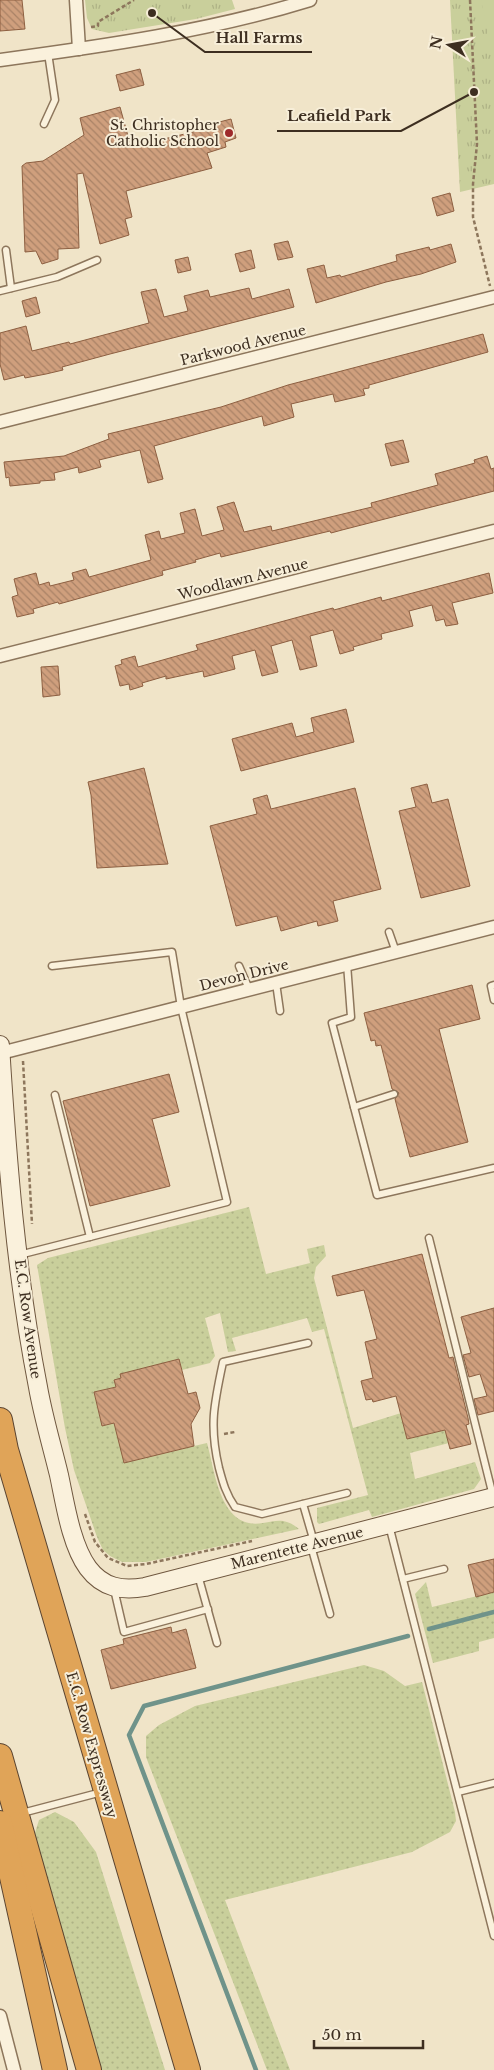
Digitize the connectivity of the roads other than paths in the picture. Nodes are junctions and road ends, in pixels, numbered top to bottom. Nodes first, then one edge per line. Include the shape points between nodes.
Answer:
1 (76, 0) edge
2 (310, 0) edge
3 (79, 49) junction
4 (48, 53) junction
5 (0, 60) edge
6 (44, 124) dead end
7 (6, 250) dead end
8 (97, 260) dead end
9 (11, 288) junction
10 (0, 291) edge
11 (492, 293) edge
12 (0, 422) edge
13 (494, 530) edge
14 (0, 656) edge
15 (494, 927) edge
16 (389, 932) dead end
17 (396, 952) junction
18 (347, 964) junction
19 (52, 966) dead end
20 (239, 966) dead end
21 (276, 983) junction
22 (494, 985) edge
23 (249, 989) junction
24 (494, 1000) edge
25 (181, 1007) junction
26 (280, 1011) dead end
27 (0, 1045) edge
28 (0, 1053) edge
29 (55, 1094) dead end
30 (394, 1094) dead end
31 (354, 1107) junction
32 (494, 1168) edge
33 (90, 1237) junction
34 (429, 1238) dead end
35 (18, 1255) junction
36 (308, 1342) dead end
37 (0, 1420) edge
38 (348, 1493) dead end
39 (494, 1497) edge
40 (303, 1504) junction
41 (389, 1524) junction
42 (313, 1544) junction
43 (444, 1569) dead end
44 (198, 1573) junction
45 (403, 1579) junction
46 (107, 1584) junction
47 (208, 1609) junction
48 (330, 1614) dead end
49 (217, 1644) dead end
50 (0, 1756) edge
51 (494, 1783) edge
52 (105, 1790) junction
53 (458, 1792) junction
54 (8, 1819) edge
55 (145, 1926) junction
56 (494, 1936) edge
57 (1, 2020) edge
58 (14, 2070) edge
59 (55, 2070) edge
60 (89, 2070) edge
61 (188, 2070) edge
62 (197, 2070) edge

1 - 3 street
2 - 3 street via 258,16
3 - 4 street
4 - 5 street
4 - 6 lane via 55,100
7 - 9 lane
8 - 9 lane via 57,277
9 - 10 lane
11 - 12 street, Parkwood Avenue
13 - 14 street, Woodlawn Avenue
15 - 17 street, Devon Drive
16 - 17 lane
17 - 18 street, Devon Drive
18 - 21 street, Devon Drive
18 - 31 lane via 351,1017 332,1023
19 - 25 lane via 172,952
20 - 23 lane
21 - 23 street, Devon Drive
21 - 26 lane
22 - 24 lane via 491,986
23 - 25 street, Devon Drive
25 - 28 street, Devon Drive
25 - 33 lane via 227,1202
27 - 28 street, E.C. Row Avenue
28 - 35 street, E.C. Row Avenue
29 - 33 lane
30 - 31 lane
31 - 32 lane via 377,1195
33 - 35 lane
34 - 39 lane
35 - 46 street, E.C. Row Avenue via 38,1387 71,1525 88,1567
36 - 40 lane via 223,1362 214,1406 212,1440 226,1494 235,1507 262,1514
37 - 52 highway, E.C. Row Expressway
38 - 40 lane
39 - 41 street, Marentette Avenue
40 - 42 lane
41 - 42 street, Marentette Avenue
41 - 45 lane
42 - 44 street, Marentette Avenue
42 - 48 lane
43 - 45 lane
44 - 46 street, Marentette Avenue via 131,1590
44 - 47 lane
45 - 53 lane
46 - 47 lane via 124,1632
47 - 49 lane
50 - 54 highway
51 - 53 lane
52 - 54 lane
52 - 55 highway, E.C. Row Expressway
53 - 56 lane
54 - 59 highway
54 - 60 highway
55 - 61 highway, E.C. Row Expressway
55 - 62 highway
57 - 58 street

